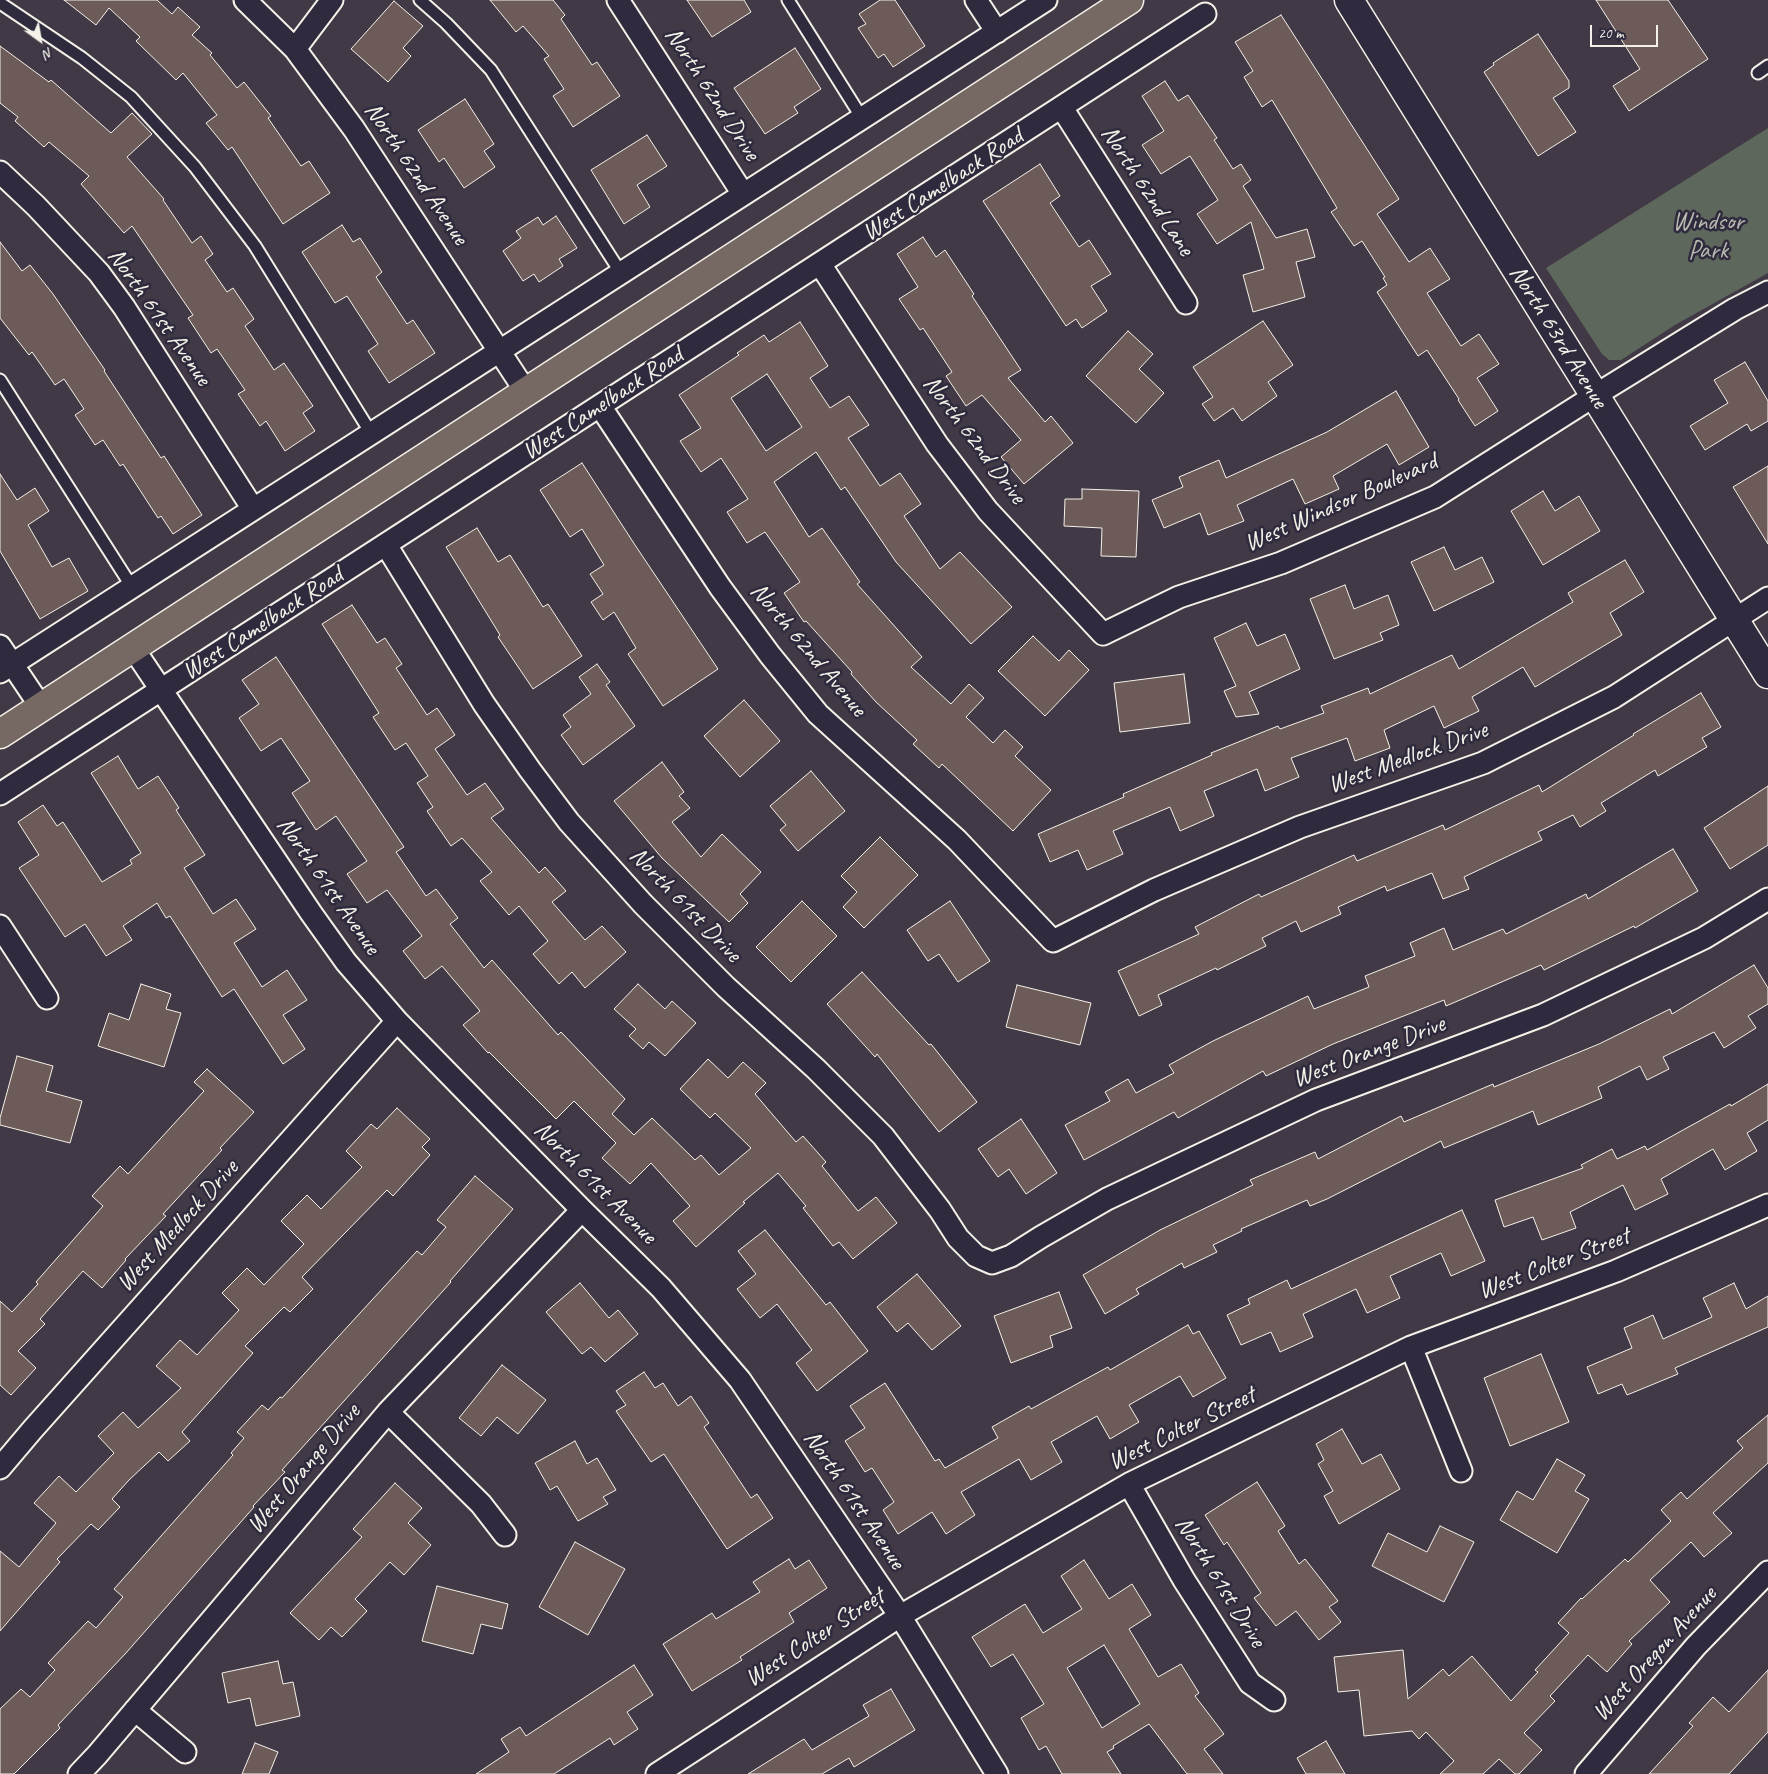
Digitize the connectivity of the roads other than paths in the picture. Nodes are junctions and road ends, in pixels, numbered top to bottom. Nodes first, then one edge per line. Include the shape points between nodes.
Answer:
1 (245, 0) edge
2 (332, 0) edge
3 (420, 0) edge
4 (618, 0) edge
5 (788, 0) edge
6 (976, 0) edge
7 (1046, 0) edge
8 (1129, 0) edge
9 (1349, 0) edge
10 (0, 3) edge
11 (1205, 14) dead end
12 (996, 32) junction
13 (295, 49) junction
14 (1062, 108) junction
15 (862, 118) junction
16 (0, 172) edge
17 (744, 194) junction
18 (820, 264) junction
19 (621, 273) junction
20 (1768, 292) edge
21 (1186, 303) dead end
22 (500, 350) junction
23 (0, 380) edge
24 (526, 392) junction
25 (1594, 396) junction
26 (600, 406) junction
27 (371, 433) junction
28 (253, 509) junction
29 (386, 545) junction
30 (132, 587) junction
31 (1768, 598) edge
32 (1735, 620) junction
33 (1104, 634) joint
34 (0, 646) edge
35 (133, 648) junction
36 (6, 668) edge
37 (1768, 674) edge
38 (161, 690) junction
39 (42, 708) junction
40 (0, 734) edge
41 (0, 794) edge
42 (1768, 899) edge
43 (0, 926) edge
44 (1053, 941) joint
45 (47, 998) dead end
46 (397, 1022) junction
47 (1768, 1205) edge
48 (582, 1210) junction
49 (992, 1263) joint
50 (1411, 1347) junction
51 (388, 1412) junction
52 (0, 1468) edge
53 (1461, 1471) dead end
54 (1129, 1484) junction
55 (505, 1535) dead end
56 (1768, 1572) edge
57 (900, 1616) junction
58 (1274, 1700) dead end
59 (135, 1710) junction
60 (185, 1752) dead end
61 (79, 1774) edge
62 (657, 1774) edge
63 (997, 1774) edge
64 (1586, 1774) edge

1 - 13 street, North 62nd Avenue
2 - 13 street
3 - 19 lane via 491,70
4 - 17 street, North 62nd Drive
5 - 15 lane
6 - 12 street
7 - 12 street
8 - 24 main road, West Camelback Road
9 - 25 street, North 63rd Avenue
10 - 27 lane via 82,58 131,97 195,167 255,246
11 - 14 street, West Camelback Road
12 - 15 street
13 - 22 street, North 62nd Avenue via 354,128
14 - 18 street, West Camelback Road
14 - 21 street, North 62nd Lane
15 - 17 street
16 - 28 street, North 61st Avenue via 100,273
17 - 19 street
18 - 26 street, West Camelback Road
18 - 33 street, North 62nd Drive via 937,444 988,511
19 - 22 street
20 - 25 street, West Windsor Boulevard
22 - 24 street, North 62nd Avenue
22 - 27 street
23 - 30 lane
24 - 35 main road, West Camelback Road
25 - 32 street, North 63rd Avenue
25 - 33 street, West Windsor Boulevard via 1435,497 1282,563 1179,597
26 - 29 street, West Camelback Road
26 - 44 street, North 62nd Avenue via 720,587 818,714 957,840
27 - 28 street
28 - 30 street
29 - 38 street, West Camelback Road
29 - 49 street, North 61st Drive via 484,704 569,822 643,904 882,1136 958,1238 976,1256
30 - 36 street
31 - 32 street, West Medlock Drive
32 - 37 street, North 63rd Avenue
32 - 44 street, West Medlock Drive via 1614,697 1482,763 1300,827 1154,890
34 - 36 street
35 - 38 street, North 61st Avenue
35 - 39 main road, West Camelback Road
36 - 39 street
38 - 41 street, West Camelback Road
38 - 46 street, North 61st Avenue via 311,913 346,962
39 - 40 main road, West Camelback Road
42 - 49 street, West Orange Drive via 1704,938 1543,1015 1316,1100 1107,1200 1011,1256
43 - 45 street
46 - 48 street, North 61st Avenue
46 - 52 street, West Medlock Drive
47 - 50 street, West Colter Street via 1616,1271
48 - 51 street, West Orange Drive
48 - 57 street, North 61st Avenue via 661,1288 740,1380
50 - 53 street
50 - 54 street, West Colter Street
51 - 55 street via 481,1504
51 - 59 street, West Orange Drive
54 - 57 street, West Colter Street
54 - 58 street, North 61st Drive via 1184,1580 1250,1682
56 - 64 street, West Oregon Avenue via 1696,1646
57 - 62 street, West Colter Street
57 - 63 street, North 61st Avenue
59 - 60 street
59 - 61 street, West Orange Drive

